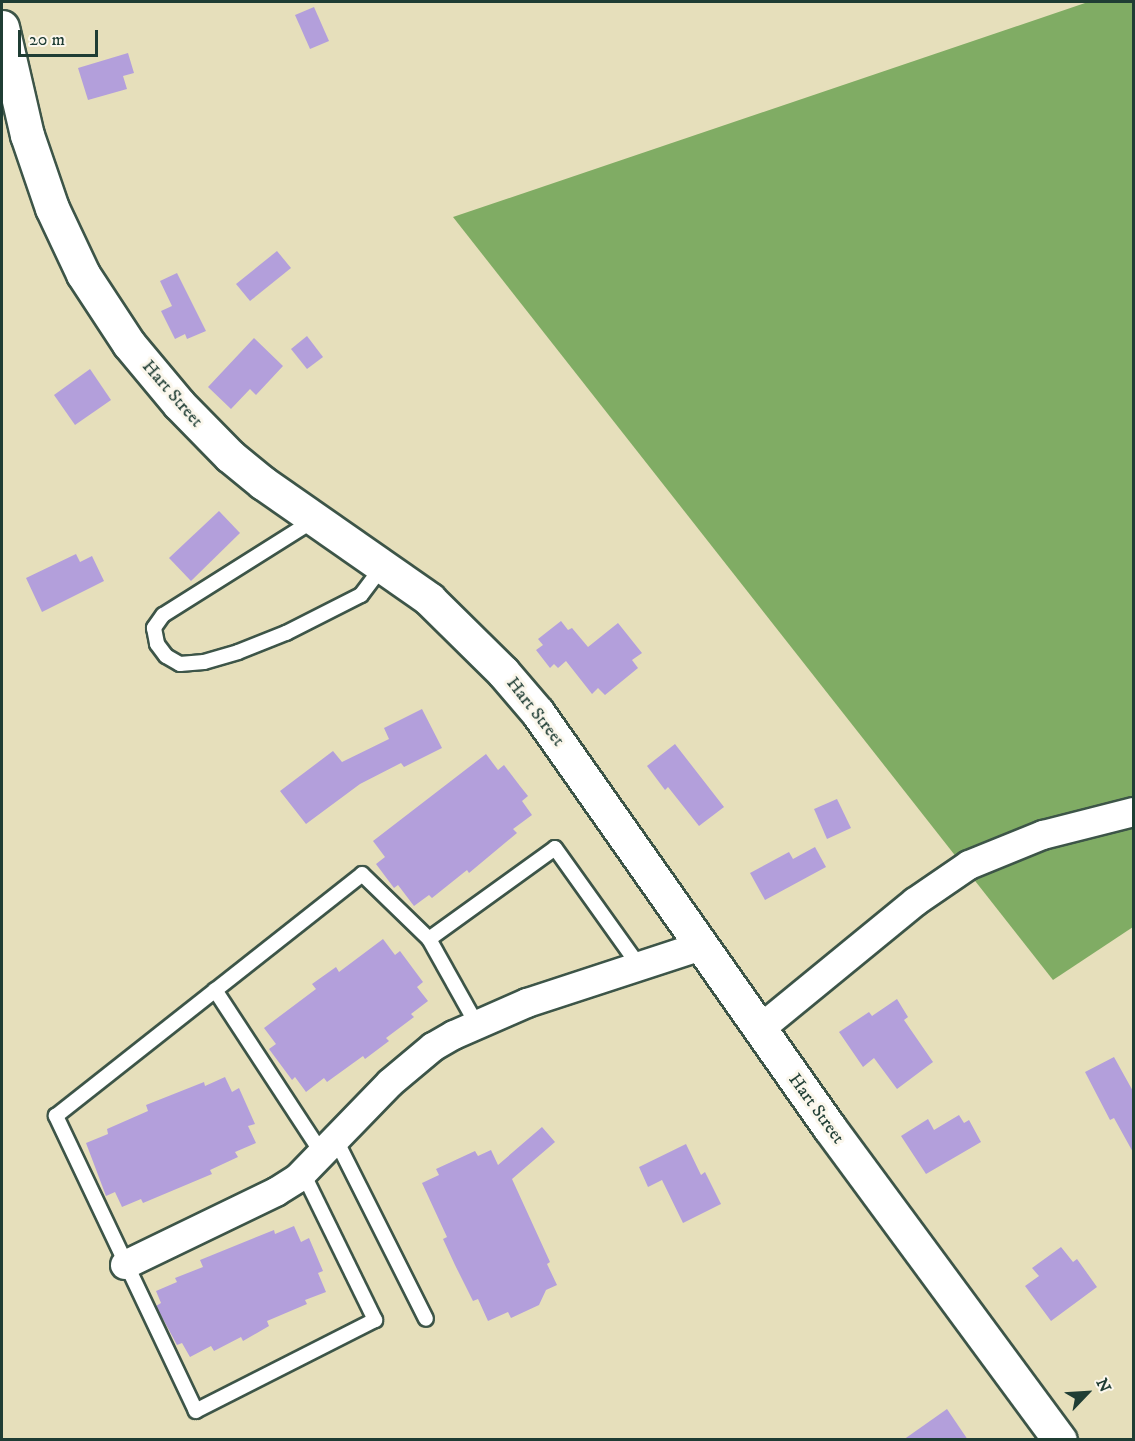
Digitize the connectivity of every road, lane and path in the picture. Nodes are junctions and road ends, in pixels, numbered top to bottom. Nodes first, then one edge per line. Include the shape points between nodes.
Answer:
1 (2, 27) edge
2 (315, 519) junction
3 (382, 567) junction
4 (1134, 812) edge
5 (429, 939) junction
6 (701, 946) junction
7 (640, 967) junction
8 (215, 990) junction
9 (476, 1023) junction
10 (759, 1029) junction
11 (321, 1156) junction
12 (124, 1265) junction
13 (426, 1319) dead end
14 (1060, 1440) edge

1 - 2 main road, Hart Street via 39,174 67,242 105,310 155,377 203,431 255,476
2 - 3 main road, Hart Street
2 - 3 lane via 163,615 154,628 157,644 166,656 180,664 204,662 286,633 361,595
3 - 6 main road, Hart Street via 429,598 538,713
4 - 10 street via 1043,835 969,866 915,902
5 - 7 lane via 555,848
5 - 8 lane via 362,874
5 - 9 lane
6 - 7 street
6 - 10 main road, Hart Street
7 - 9 street
8 - 11 lane
8 - 12 lane via 57,1116
9 - 11 street via 411,1064
10 - 14 main road, Hart Street
11 - 12 street via 276,1192
11 - 12 lane via 375,1320 196,1411
11 - 13 lane

